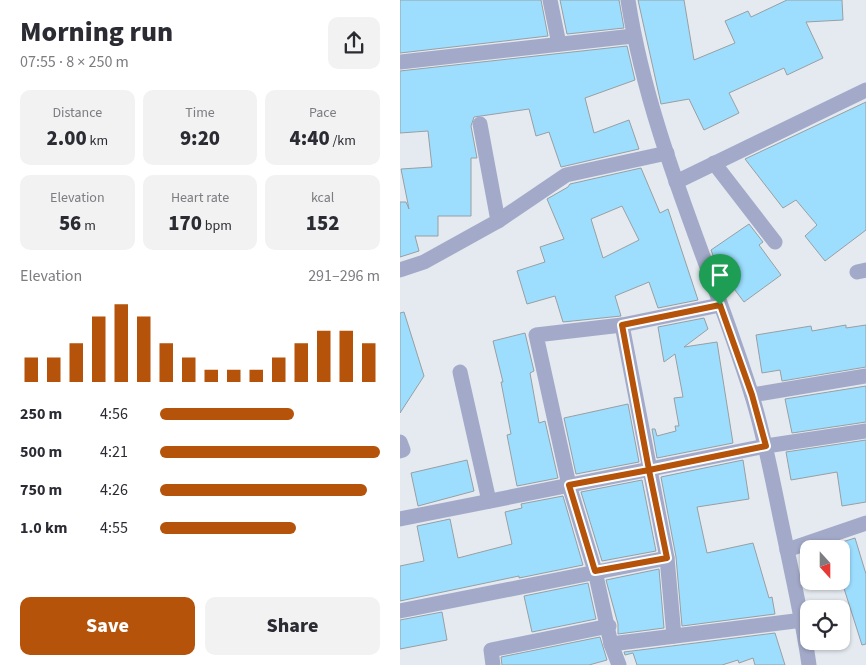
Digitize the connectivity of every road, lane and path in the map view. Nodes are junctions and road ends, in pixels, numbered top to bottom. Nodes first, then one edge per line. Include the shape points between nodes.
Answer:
1 (550, 0) edge
2 (628, 0) edge
3 (633, 36) junction
4 (559, 44) junction
5 (400, 62) edge
6 (866, 90) edge
7 (480, 124) dead end
8 (667, 153) junction
9 (714, 163) junction
10 (676, 182) junction
11 (498, 221) junction
12 (775, 242) dead end
13 (400, 270) edge
14 (720, 305) junction
15 (622, 325) junction
16 (460, 372) dead end
17 (866, 376) edge
18 (752, 395) junction
19 (866, 431) edge
20 (400, 442) edge
21 (766, 446) junction
22 (400, 451) edge
23 (649, 470) junction
24 (569, 485) junction
25 (489, 501) junction
26 (400, 519) edge
27 (866, 523) edge
28 (787, 550) junction
29 (667, 558) junction
30 (595, 571) junction
31 (800, 607) edge
32 (400, 611) edge
33 (800, 620) edge
34 (609, 626) junction
35 (674, 636) junction
36 (611, 644) junction
37 (808, 650) edge
38 (493, 665) edge
39 (619, 665) edge
40 (810, 665) edge

1 - 4 street
2 - 3 street
3 - 4 street
3 - 8 street
4 - 5 street
6 - 9 street
7 - 11 street
8 - 10 street
8 - 11 street via 566,175
9 - 10 street
9 - 12 street
10 - 14 street
11 - 13 street via 424,262
14 - 15 street
14 - 18 street
15 - 23 street
15 - 24 street via 536,335
16 - 25 street
17 - 18 street
18 - 21 street
19 - 21 street
20 - 22 street
21 - 23 street
21 - 28 street
23 - 24 street
23 - 29 street
24 - 25 street
24 - 30 street
25 - 26 street
27 - 28 street
28 - 31 street
29 - 30 street
29 - 35 street
30 - 32 street
30 - 34 street
33 - 35 street
34 - 36 street
34 - 38 street via 491,650
35 - 36 street
36 - 39 street
37 - 40 street

